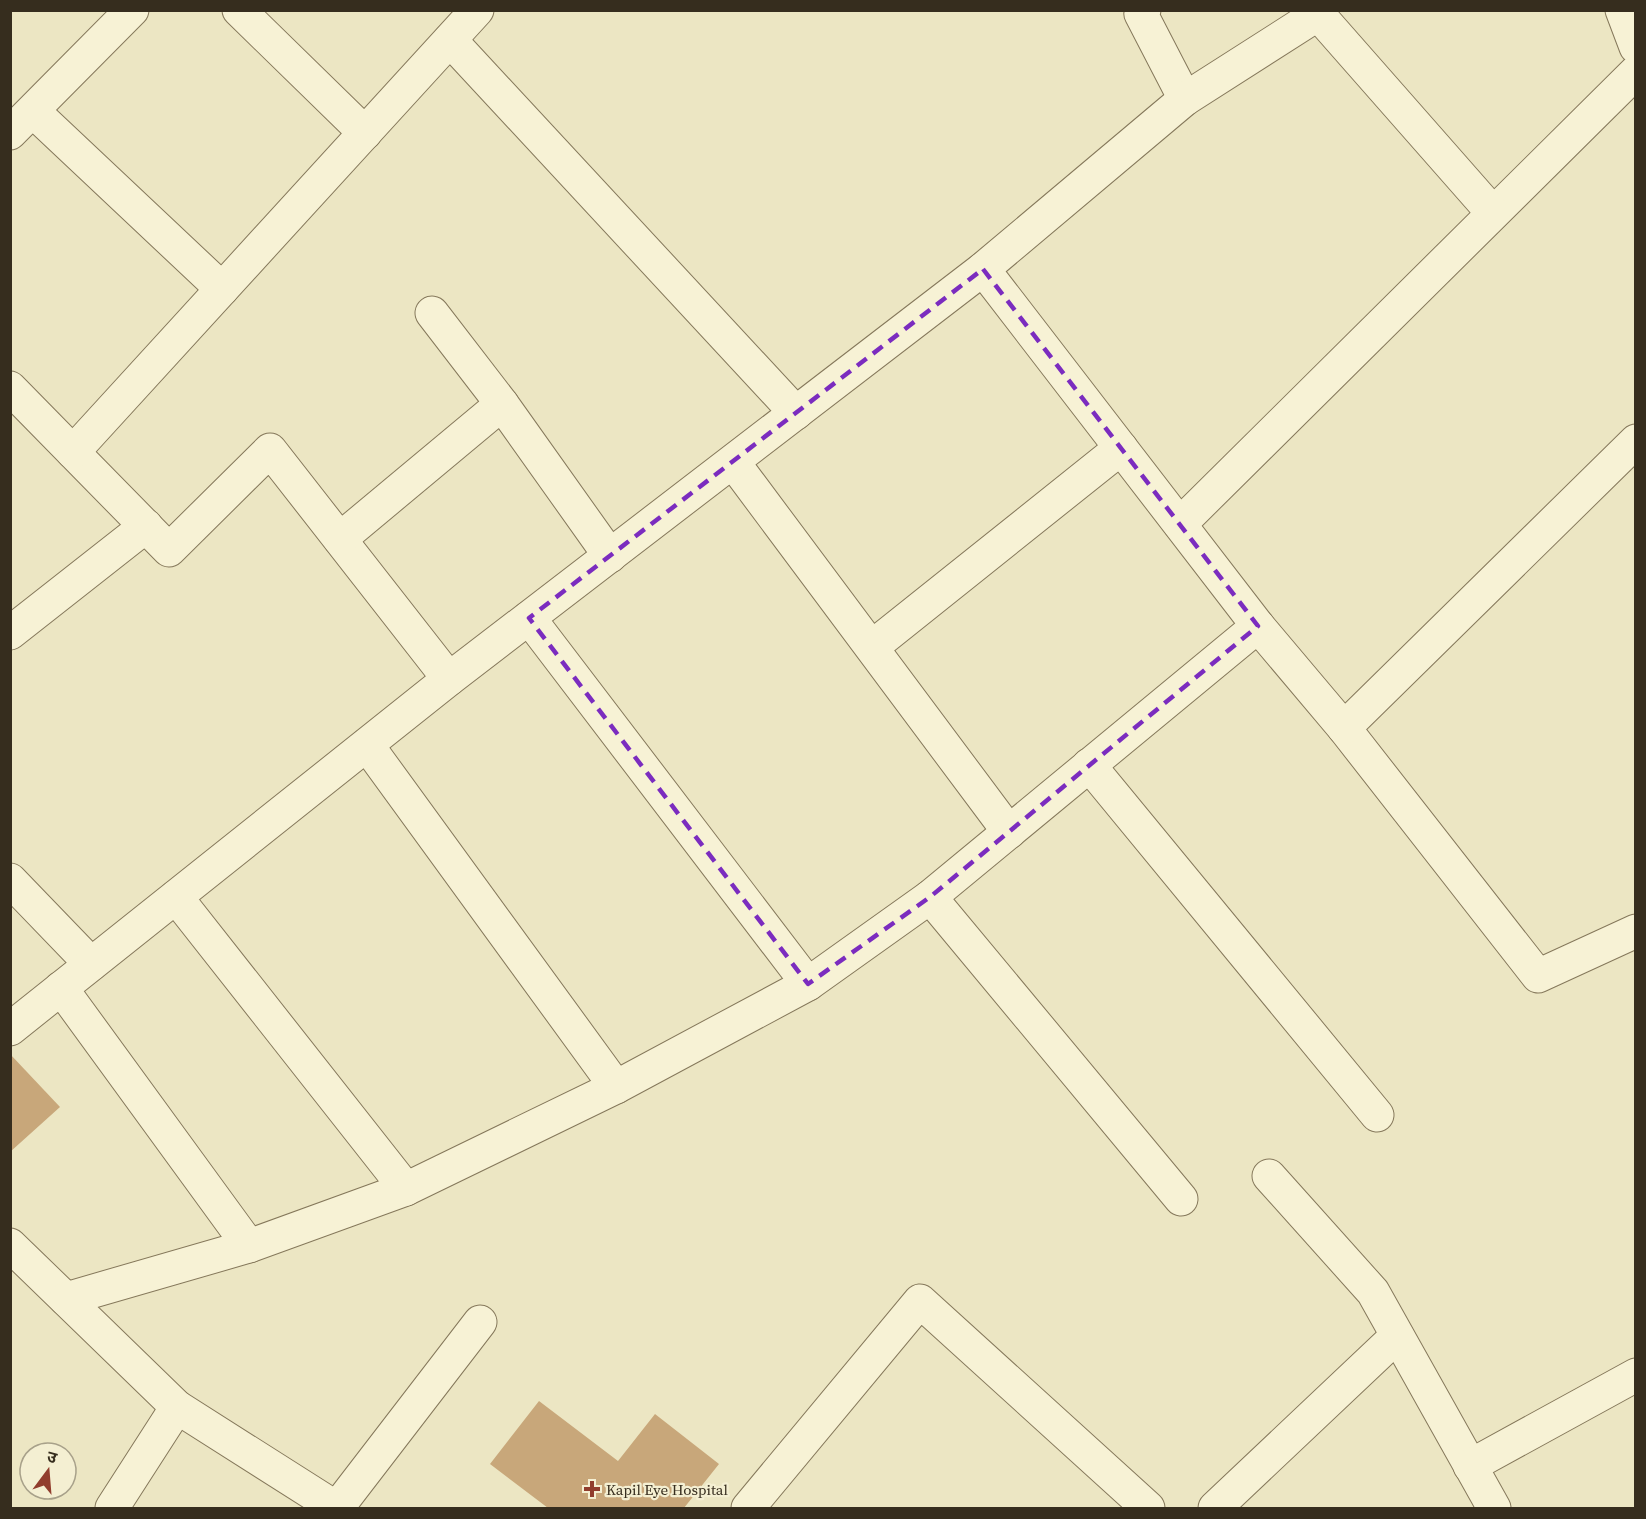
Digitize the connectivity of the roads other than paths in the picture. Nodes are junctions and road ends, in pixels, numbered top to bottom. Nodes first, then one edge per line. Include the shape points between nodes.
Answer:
1 (132, 10) edge
2 (239, 10) edge
3 (477, 10) edge
4 (1144, 10) edge
5 (1622, 10) edge
6 (450, 40) junction
7 (1635, 47) edge
8 (1635, 72) edge
9 (1185, 99) junction
10 (22, 122) edge
11 (365, 133) junction
12 (1493, 213) junction
13 (983, 269) junction
14 (222, 289) junction
15 (432, 313) dead end
16 (10, 388) edge
17 (502, 404) junction
18 (796, 413) junction
19 (1635, 441) edge
20 (1122, 448) junction
21 (73, 452) junction
22 (733, 462) junction
23 (1179, 524) junction
24 (147, 526) junction
25 (340, 539) junction
26 (610, 556) junction
27 (529, 618) junction
28 (1258, 626) junction
29 (10, 633) edge
30 (872, 647) junction
31 (449, 680) junction
32 (1344, 728) junction
33 (367, 745) junction
34 (1089, 765) junction
35 (1009, 832) junction
36 (10, 880) edge
37 (176, 897) junction
38 (930, 897) junction
39 (1635, 931) edge
40 (91, 964) junction
41 (808, 984) junction
42 (61, 988) junction
43 (10, 1029) edge
44 (616, 1087) junction
45 (1377, 1115) dead end
46 (1269, 1176) dead end
47 (406, 1189) junction
48 (1181, 1199) dead end
49 (10, 1245) edge
50 (249, 1246) junction
51 (66, 1299) junction
52 (480, 1322) dead end
53 (1397, 1336) junction
54 (1635, 1375) edge
55 (177, 1407) junction
56 (1470, 1466) junction
57 (112, 1509) edge
58 (336, 1509) edge
59 (748, 1509) edge
60 (1148, 1509) edge
61 (1215, 1509) edge
62 (1494, 1509) edge

1 - 10 street
2 - 11 street
3 - 6 street
4 - 9 street via 1141,14
5 - 7 street
6 - 11 street
6 - 18 street
8 - 12 street
9 - 12 street via 1318,14
9 - 13 street
10 - 14 street
11 - 14 street
12 - 23 street
13 - 18 street
13 - 20 street
14 - 21 street
15 - 17 street
16 - 21 street
17 - 25 street
17 - 26 street
18 - 22 street
19 - 32 street
20 - 23 street
20 - 30 street
21 - 24 street
22 - 26 street
22 - 30 street
23 - 28 street
24 - 25 street via 170,550 270,450
24 - 29 street
25 - 31 street
26 - 27 street
27 - 31 street
27 - 41 street
28 - 32 street
28 - 34 street
30 - 35 street
31 - 33 street
32 - 39 street via 1538,976
33 - 37 street
33 - 44 street
34 - 35 street
34 - 45 street
35 - 38 street
36 - 40 street
37 - 40 street
37 - 47 street
38 - 41 street
38 - 48 street
40 - 42 street
41 - 44 street
42 - 43 street
42 - 50 street
44 - 47 street
46 - 53 street via 1372,1292
47 - 50 street
49 - 51 street
50 - 51 street
51 - 55 street
52 - 58 street
53 - 56 street
53 - 61 street
54 - 56 street
55 - 57 street
55 - 58 street
56 - 62 street
59 - 60 street via 920,1301

